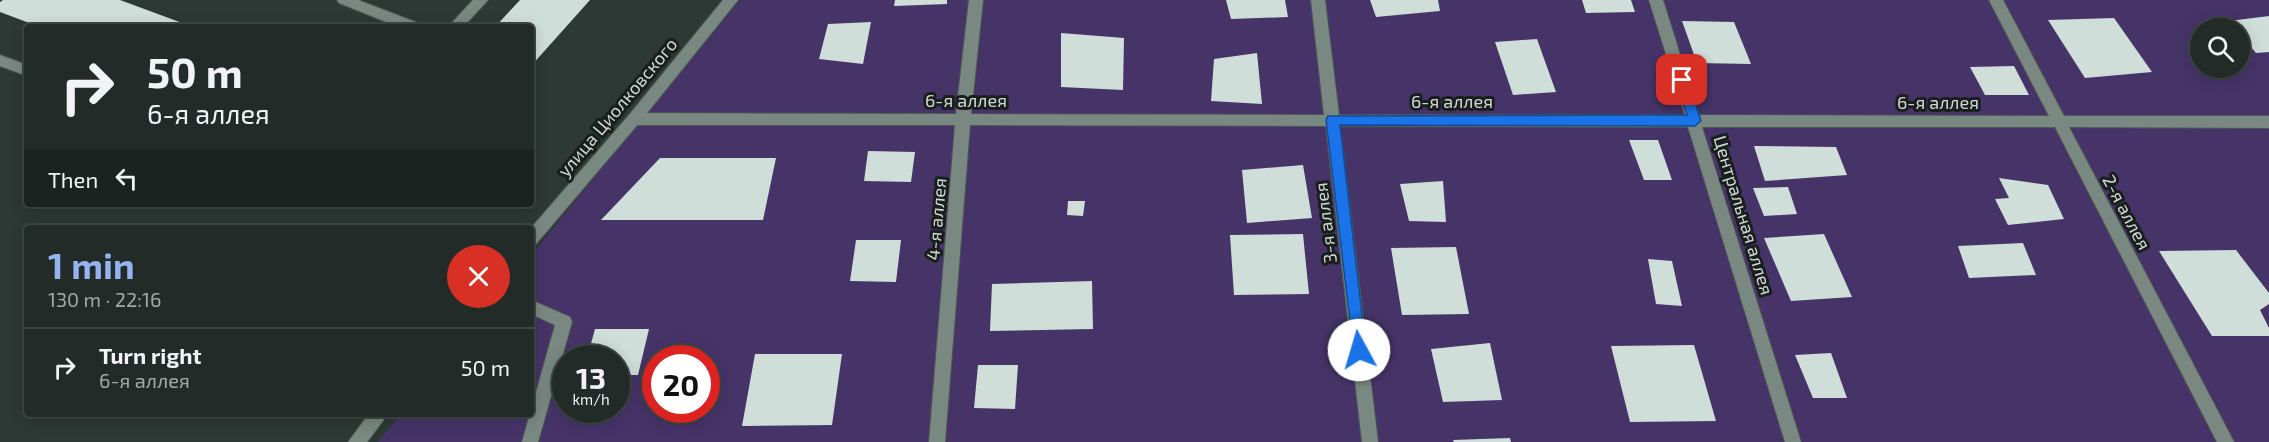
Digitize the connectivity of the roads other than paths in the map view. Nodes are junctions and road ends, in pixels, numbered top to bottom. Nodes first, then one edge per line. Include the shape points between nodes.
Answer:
1 (344, 0) edge
2 (481, 0) edge
3 (731, 0) edge
4 (976, 0) edge
5 (1318, 0) edge
6 (1656, 0) edge
7 (1996, 0) edge
8 (405, 24) edge
9 (458, 24) edge
10 (0, 60) edge
11 (24, 70) edge
12 (634, 119) junction
13 (963, 119) junction
14 (1332, 120) junction
15 (1695, 121) junction
16 (2058, 121) junction
17 (2269, 122) edge
18 (534, 236) edge
19 (534, 308) edge
20 (377, 417) edge
21 (356, 442) edge
22 (530, 442) edge
23 (937, 442) edge
24 (1370, 442) edge
25 (1793, 442) edge
26 (2226, 442) edge

1 - 8 street
2 - 9 street
3 - 12 street, улица Циолковского
4 - 13 street, 4-я аллея
5 - 14 street, 3-я аллея
6 - 15 street, Центральная аллея
7 - 16 street, 2-я аллея
10 - 11 street
12 - 13 street, 6-я аллея
12 - 18 street, улица Циолковского
13 - 14 street, 6-я аллея
13 - 23 street, 4-я аллея
14 - 15 street, 6-я аллея
14 - 24 street, 3-я аллея
15 - 16 street, 6-я аллея
15 - 25 street, Центральная аллея
16 - 17 street, 6-я аллея
16 - 26 street, 2-я аллея
19 - 22 street via 564,322
20 - 21 street

